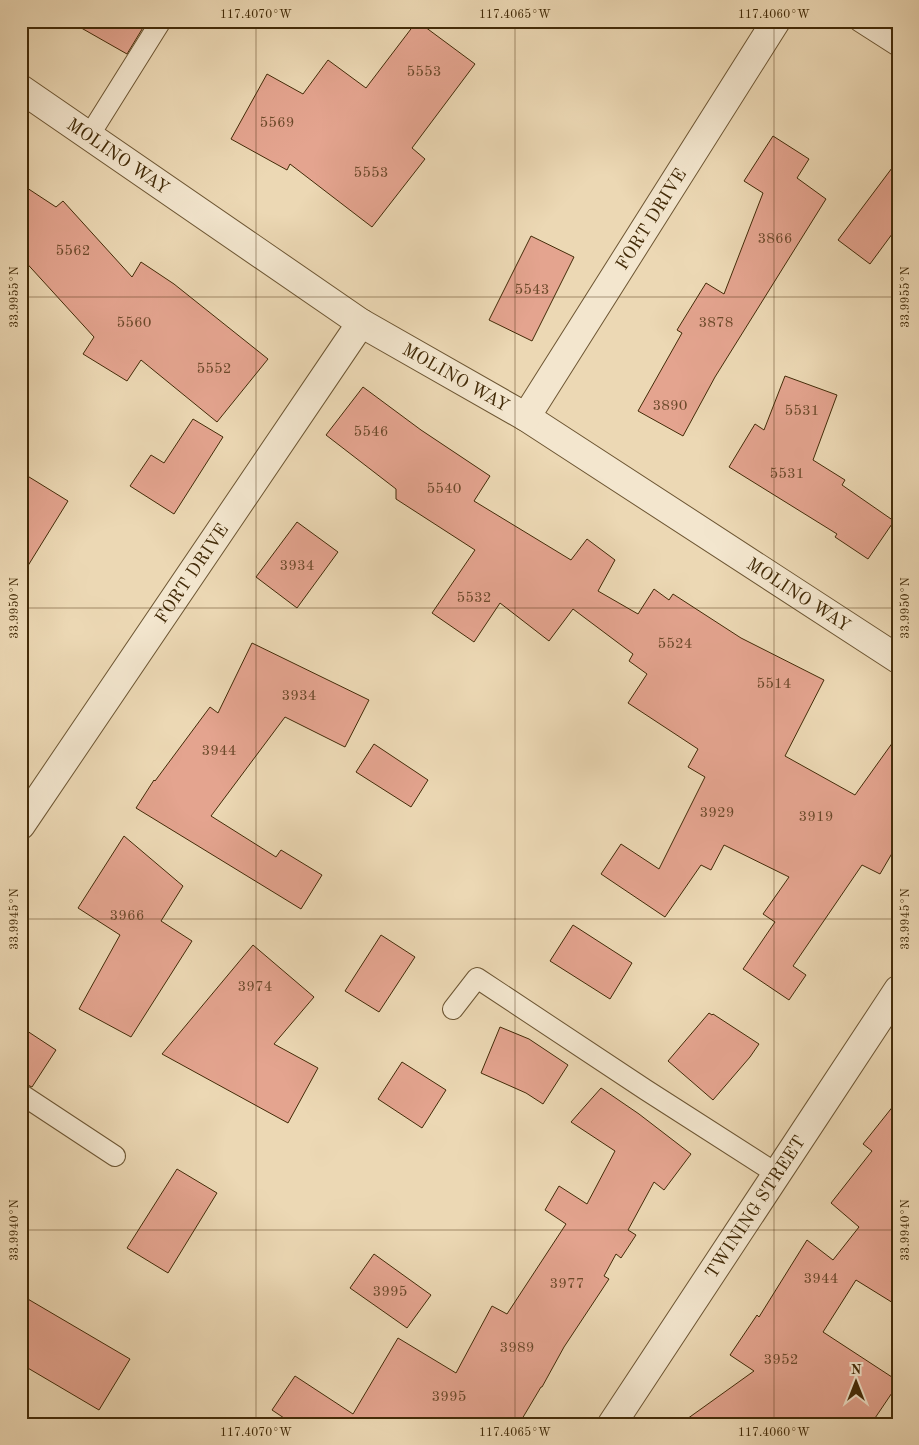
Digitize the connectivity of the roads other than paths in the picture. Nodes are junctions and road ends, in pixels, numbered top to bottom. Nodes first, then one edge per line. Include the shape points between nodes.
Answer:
1 (161, 21) edge
2 (776, 21) edge
3 (859, 21) edge
4 (898, 46) edge
5 (21, 89) edge
6 (89, 136) junction
7 (362, 323) junction
8 (526, 417) junction
9 (898, 658) edge
10 (21, 825) edge
11 (898, 990) edge
12 (453, 1009) dead end
13 (21, 1094) edge
14 (115, 1156) dead end
15 (777, 1174) junction
16 (618, 1422) edge

1 - 6 lane
2 - 8 street, FORT DRIVE
3 - 4 lane
5 - 6 street, MOLINO WAY
6 - 7 street, MOLINO WAY
7 - 8 street, MOLINO WAY
7 - 10 street, FORT DRIVE
8 - 9 street, MOLINO WAY
11 - 15 street, TWINING STREET
12 - 15 lane via 477,978
13 - 14 lane
15 - 16 street, TWINING STREET

